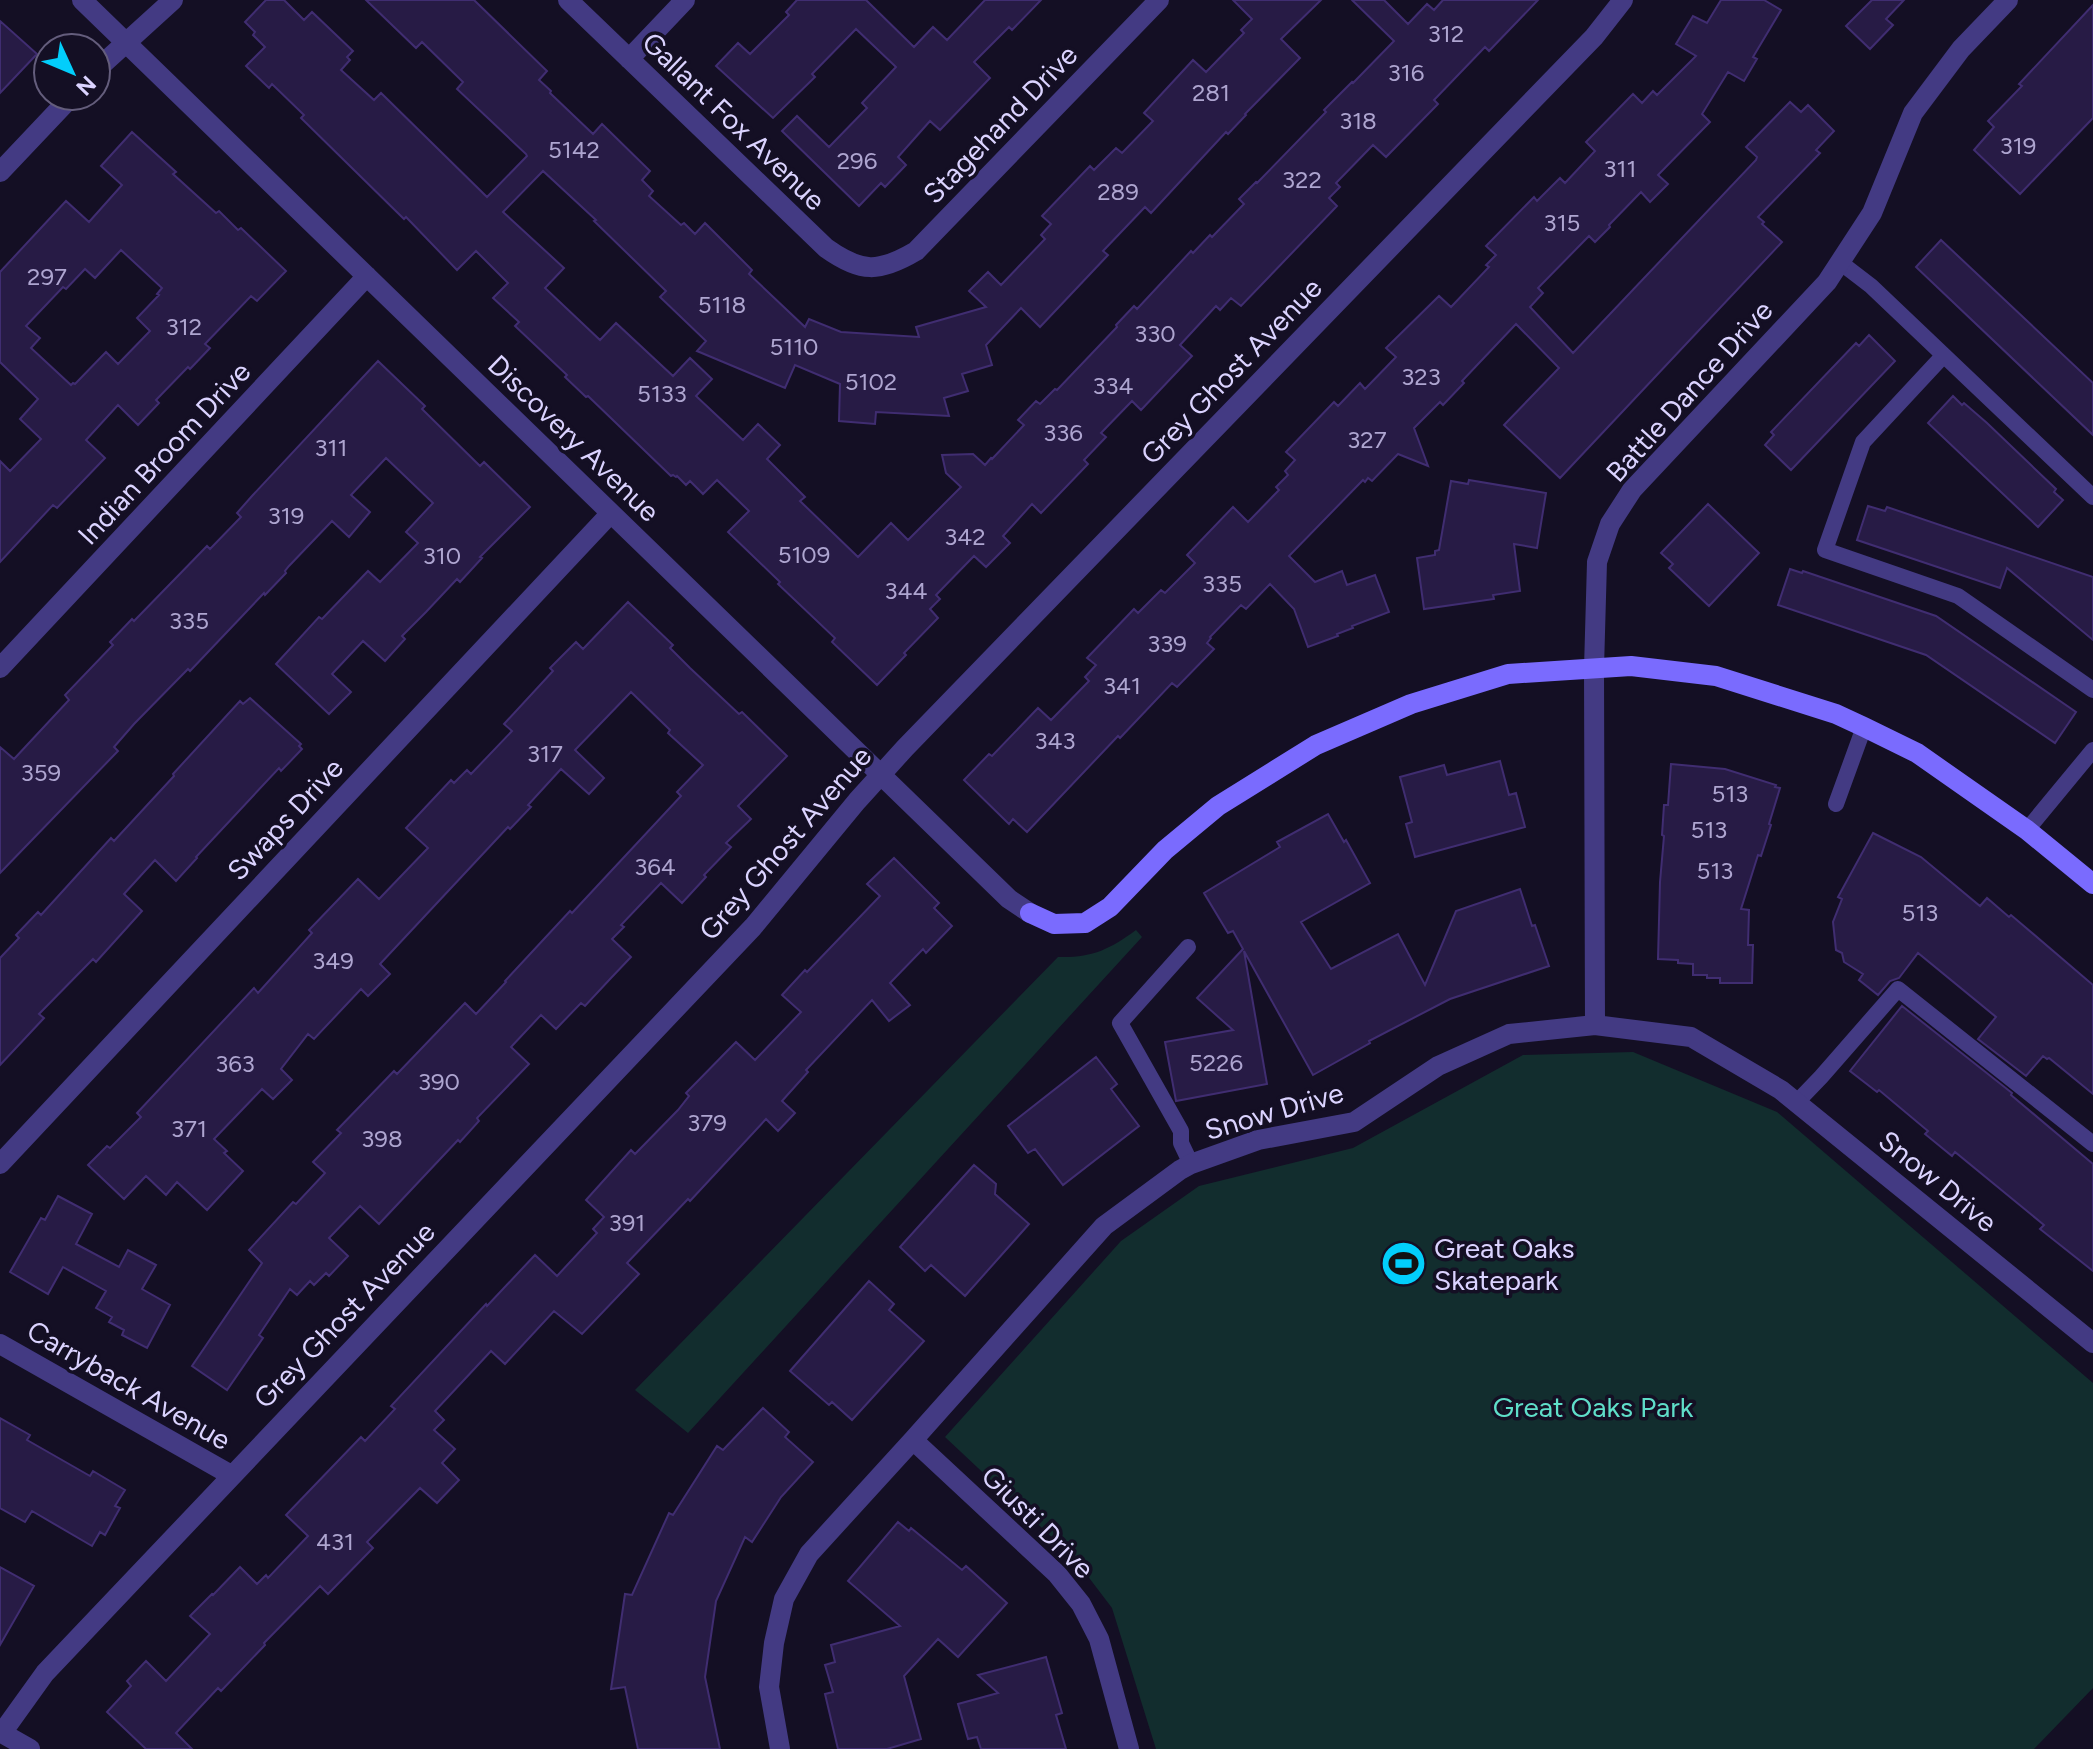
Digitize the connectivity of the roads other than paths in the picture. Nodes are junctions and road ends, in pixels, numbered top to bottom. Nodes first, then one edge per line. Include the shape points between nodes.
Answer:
1 (82, 0) edge
2 (173, 0) edge
3 (568, 0) edge
4 (685, 0) edge
5 (1159, 0) edge
6 (1623, 0) edge
7 (2008, 0) edge
8 (126, 43) junction
9 (112, 56) edge
10 (629, 59) junction
11 (57, 112) edge
12 (0, 172) edge
13 (1841, 263) junction
14 (870, 268) joint
15 (367, 276) junction
16 (1943, 356) junction
17 (2093, 497) edge
18 (611, 513) junction
19 (0, 668) edge
20 (1594, 668) junction
21 (2093, 690) edge
22 (1864, 727) junction
23 (2093, 750) edge
24 (881, 774) junction
25 (1836, 804) dead end
26 (2027, 830) junction
27 (2093, 884) edge
28 (1188, 947) dead end
29 (1595, 1025) junction
30 (1796, 1103) junction
31 (2093, 1144) edge
32 (0, 1164) edge
33 (1191, 1164) junction
34 (2093, 1343) edge
35 (0, 1344) edge
36 (913, 1440) junction
37 (231, 1475) junction
38 (1, 1732) edge
39 (30, 1749) edge
40 (780, 1749) edge
41 (1129, 1749) edge

1 - 8 street, Discovery Avenue
2 - 8 street
3 - 10 street, Gallant Fox Avenue
4 - 10 street
5 - 14 street, Stagehand Drive via 916,251 895,264
6 - 24 street, Grey Ghost Avenue via 1583,48
7 - 13 street, Battle Dance Drive via 1961,49 1913,113 1872,213
8 - 9 street
8 - 15 street, Discovery Avenue
10 - 14 street, Gallant Fox Avenue via 826,248 846,262
11 - 12 street
13 - 16 lane
13 - 20 street, Battle Dance Drive via 1632,490 1610,524 1597,562
15 - 18 street, Discovery Avenue
15 - 19 street, Indian Broom Drive
16 - 17 lane
16 - 21 lane via 1863,442 1825,550 1958,596
18 - 24 street, Discovery Avenue
18 - 32 street, Swaps Drive
20 - 22 street via 1631,666 1716,676
20 - 24 street, Discovery Avenue via 1508,674 1411,704 1316,745 1218,806 1165,850 1110,907 1085,923 1054,924 1009,899
20 - 29 street, Battle Dance Drive
22 - 25 lane
22 - 26 street via 1917,753
23 - 26 lane
24 - 37 street, Grey Ghost Avenue via 753,927
26 - 27 street
28 - 33 lane via 1120,1023 1181,1131
29 - 30 street, Snow Drive via 1691,1037
29 - 33 street, Snow Drive via 1509,1034 1438,1066 1354,1122 1258,1140
30 - 31 lane via 1898,989
30 - 34 street, Snow Drive
33 - 36 street, Snow Drive via 1104,1226
35 - 37 street, Carryback Avenue
36 - 40 street, Snow Drive via 809,1554 784,1599 769,1687
36 - 41 street, Giusti Drive via 1057,1574 1081,1604 1099,1639
37 - 38 street, Grey Ghost Avenue via 45,1673
38 - 39 street

